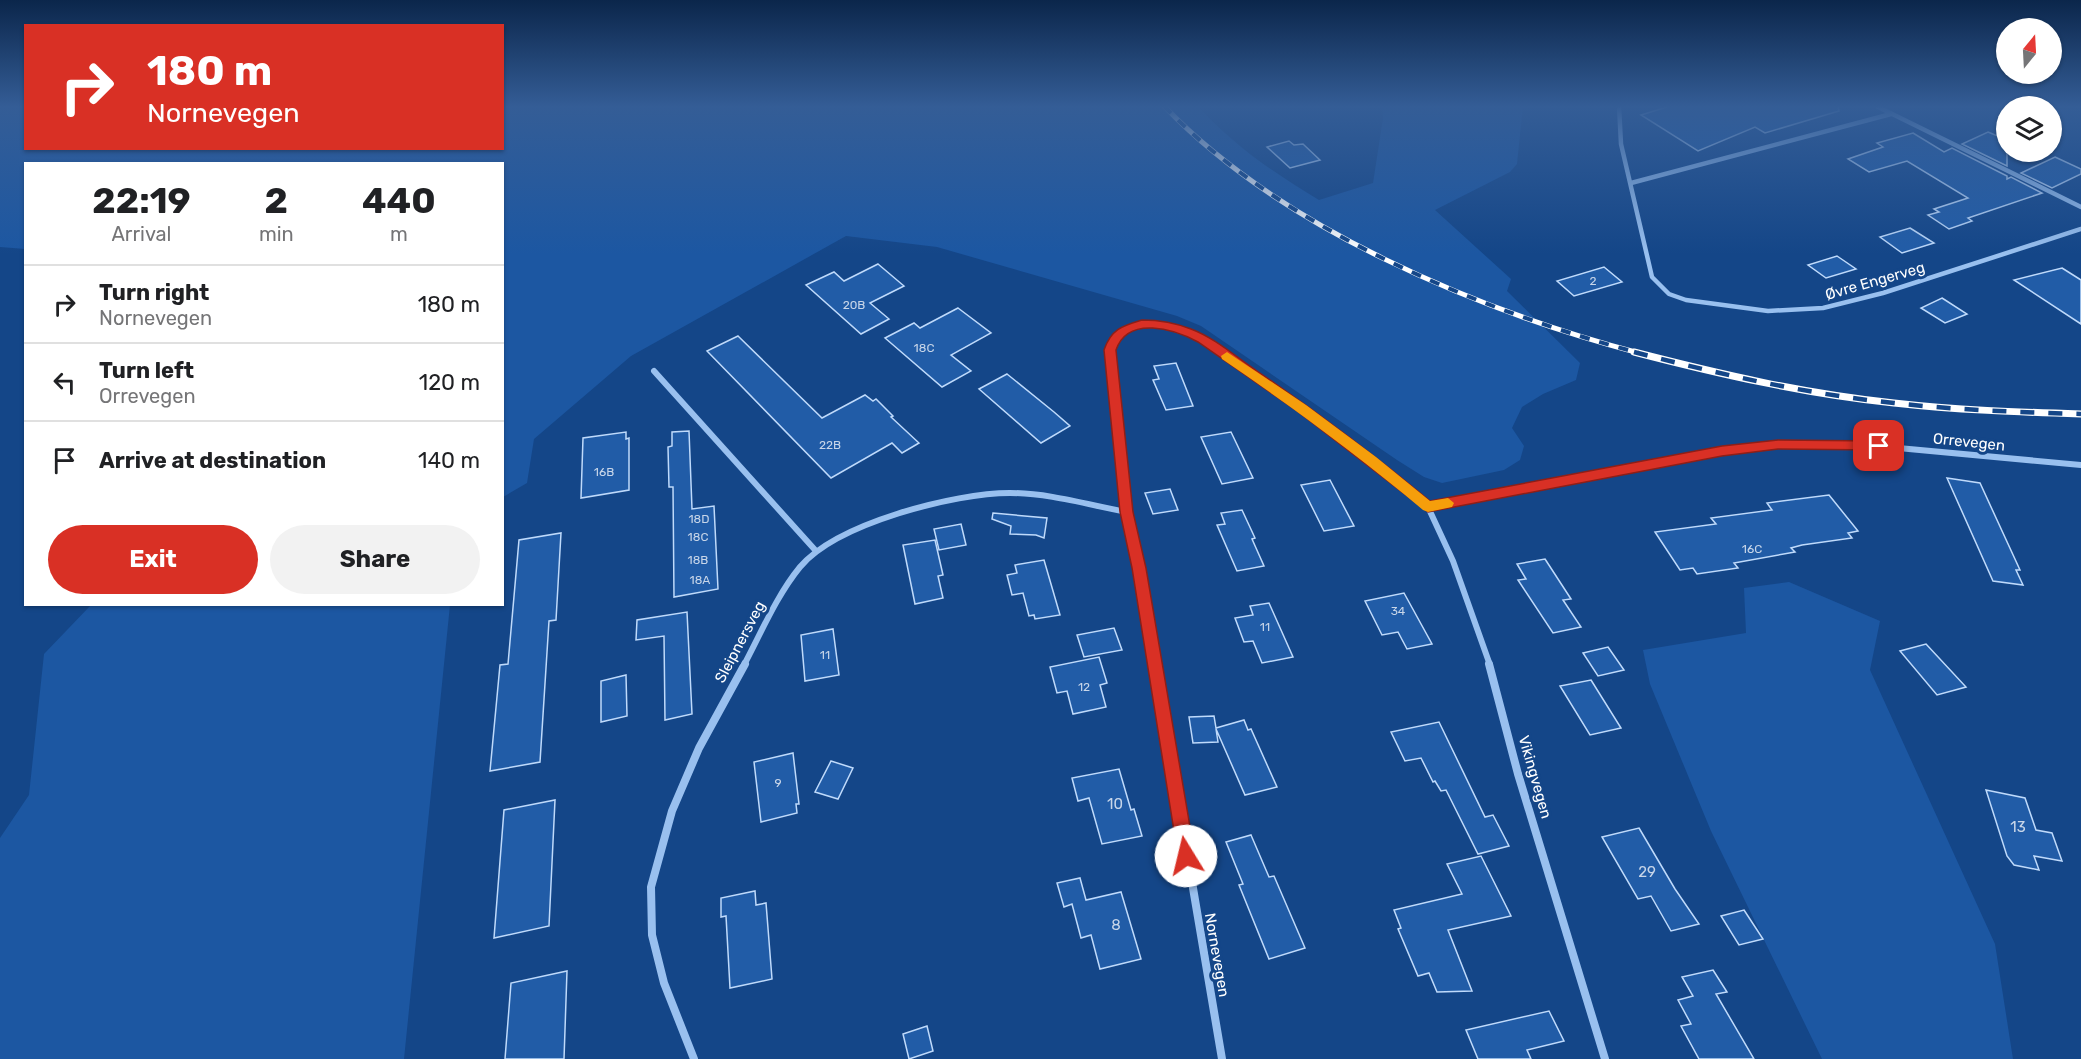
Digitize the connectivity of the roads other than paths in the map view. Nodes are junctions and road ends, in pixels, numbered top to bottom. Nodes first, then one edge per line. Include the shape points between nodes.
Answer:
1 (1624, 155) edge
2 (1735, 155) edge
3 (1976, 155) edge
4 (1631, 183) junction
5 (2081, 207) edge
6 (2081, 229) edge
7 (654, 371) dead end
8 (2081, 465) edge
9 (1428, 507) junction
10 (1127, 512) junction
11 (816, 551) junction
12 (694, 1059) edge
13 (1222, 1059) edge
14 (1605, 1059) edge

1 - 4 street
2 - 4 street
3 - 5 street
4 - 6 street, Øvre Engerveg via 1652,277 1669,294 1686,300 1747,309 1823,308 1883,293
7 - 11 street
8 - 9 street, Orrevegen via 1892,446 1778,444 1722,451
9 - 10 street, Nornevegen via 1310,414 1202,340 1171,326 1142,324 1121,332 1110,350
9 - 14 street, Vikingvegen via 1453,561 1492,670 1518,774
10 - 11 street, Sleipnersveg via 1034,495 969,495 910,509
10 - 13 street, Nornevegen
11 - 12 street, Sleipnersveg via 781,596 699,748 672,810 651,887 652,935 664,983

